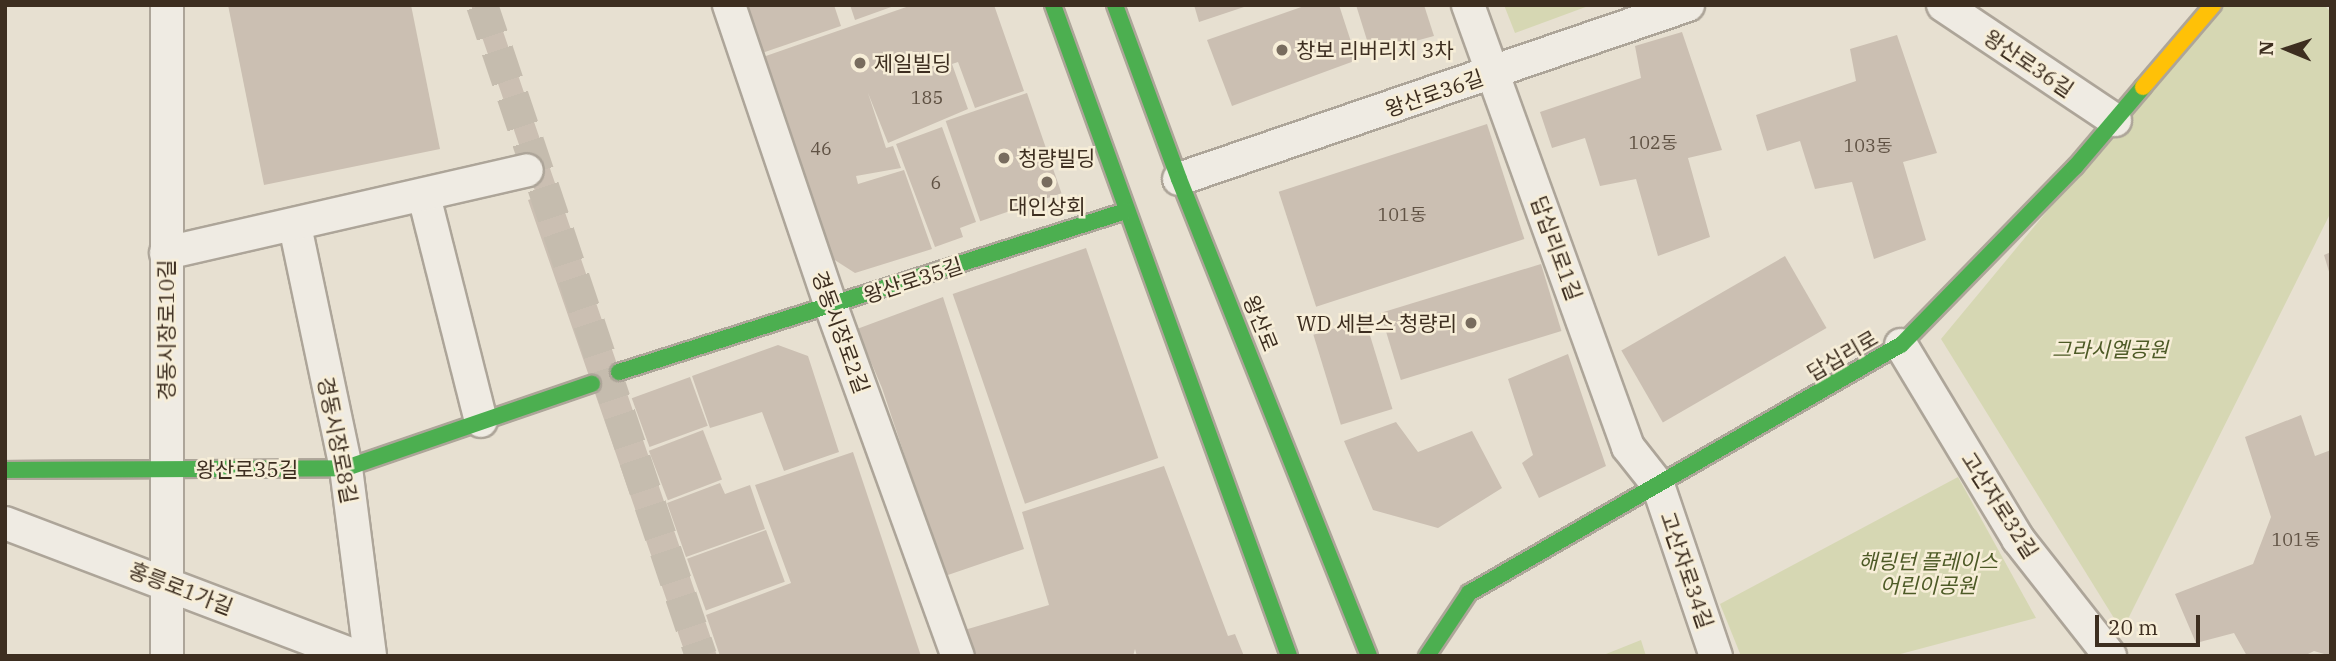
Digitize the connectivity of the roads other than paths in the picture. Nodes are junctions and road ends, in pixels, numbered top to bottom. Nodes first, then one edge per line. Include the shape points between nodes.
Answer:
1 (167, 5) edge
2 (729, 5) edge
3 (1053, 5) edge
4 (1115, 5) edge
5 (1468, 5) edge
6 (1688, 5) edge
7 (1943, 5) edge
8 (2213, 5) edge
9 (1492, 73) junction
10 (2115, 120) junction
11 (527, 170) dead end
12 (1179, 179) junction
13 (424, 196) junction
14 (1126, 211) junction
15 (295, 226) junction
16 (166, 253) junction
17 (831, 306) junction
18 (1901, 345) junction
19 (619, 372) dead end
20 (592, 384) dead end
21 (481, 421) junction
22 (346, 468) junction
23 (166, 469) junction
24 (5, 470) edge
25 (1658, 485) junction
26 (5, 523) edge
27 (166, 582) junction
28 (167, 656) edge
29 (355, 656) edge
30 (370, 656) edge
31 (958, 656) edge
32 (1289, 656) edge
33 (1369, 656) edge
34 (1427, 656) edge
35 (1716, 656) edge
36 (2110, 656) edge

1 - 16 street, 경동시장로10길
2 - 17 street, 경동시장로2길
3 - 14 main road
4 - 12 main road, 왕산로
5 - 9 street, 답십리로1길
6 - 9 street, 왕산로36길
7 - 10 street, 왕산로36길
8 - 10 main road, 답십리로
9 - 12 street, 왕산로36길
9 - 25 street, 답십리로1길 via 1628,447
10 - 18 main road, 답십리로
11 - 13 street
12 - 33 main road, 왕산로
13 - 15 street
13 - 21 street
14 - 17 main road, 왕산로35길
14 - 32 main road
15 - 16 street
15 - 22 street, 경동시장로8길
16 - 23 street, 경동시장로10길
17 - 19 main road, 왕산로35길
17 - 31 street, 경동시장로2길
18 - 25 main road, 답십리로
18 - 36 street, 고산자로32길 via 2018,539
20 - 21 main road, 왕산로35길
21 - 22 main road, 왕산로35길
22 - 23 main road, 왕산로35길
22 - 30 street, 경동시장로8길
23 - 24 main road, 왕산로35길
23 - 27 street, 경동시장로10길
25 - 34 main road, 답십리로 via 1469,593
25 - 35 street, 고산자로34길
26 - 27 street, 홍릉로1가길
27 - 28 street, 경동시장로10길
27 - 29 street, 홍릉로1가길

